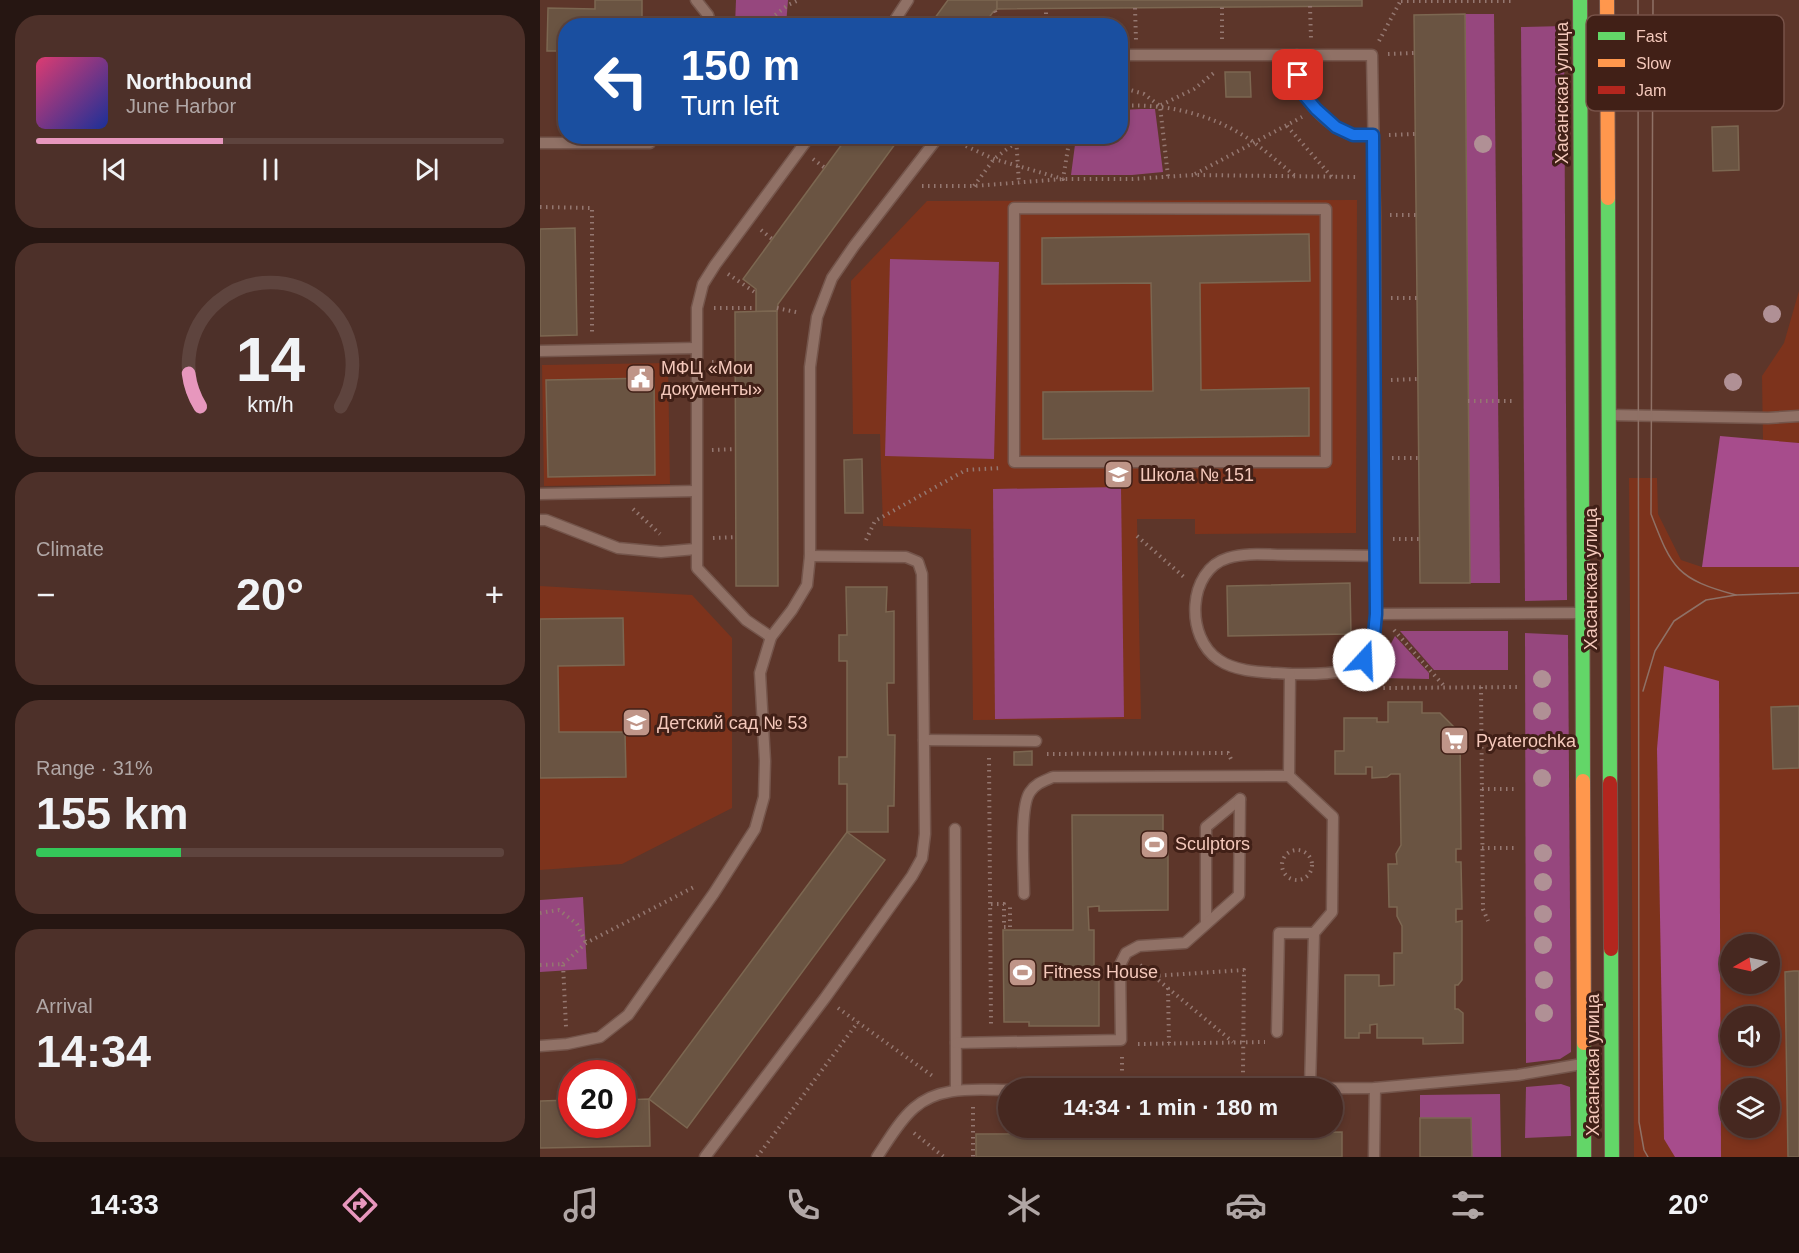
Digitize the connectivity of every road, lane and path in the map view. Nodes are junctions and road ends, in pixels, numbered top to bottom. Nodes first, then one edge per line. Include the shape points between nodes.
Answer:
1 (696, 0) edge
2 (799, 0) edge
3 (908, 0) edge
4 (1401, 0) edge
5 (1580, 0) edge
6 (1607, 0) edge
7 (1512, 1) edge
8 (1311, 6) dead end
9 (1222, 7) dead end
10 (1135, 8) dead end
11 (1046, 9) dead end
12 (995, 10) dead end
13 (1607, 15) edge
14 (709, 18) edge
15 (771, 18) edge
16 (896, 18) edge
17 (998, 18) edge
18 (1046, 18) edge
19 (1415, 53) dead end
20 (1128, 55) edge
21 (1136, 55) junction
22 (1222, 55) junction
23 (1297, 55) junction
24 (1311, 55) junction
25 (1372, 55) junction
26 (1128, 89) edge
27 (1128, 106) edge
28 (1160, 106) junction
29 (1316, 109) junction
30 (1604, 111) edge
31 (1287, 126) junction
32 (1415, 134) dead end
33 (1373, 135) junction
34 (540, 143) edge
35 (558, 143) edge
36 (1255, 143) junction
37 (804, 144) edge
38 (933, 144) edge
39 (963, 144) edge
40 (1010, 144) edge
41 (1016, 144) edge
42 (1069, 144) edge
43 (994, 159) junction
44 (1017, 167) junction
45 (1194, 175) junction
46 (1168, 176) junction
47 (1296, 177) junction
48 (1332, 177) junction
49 (1374, 177) junction
50 (1064, 179) junction
51 (1019, 184) junction
52 (901, 186) junction
53 (974, 186) junction
54 (540, 207) edge
55 (1375, 215) junction
56 (1416, 215) dead end
57 (715, 265) junction
58 (756, 293) dead end
59 (1375, 298) junction
60 (1417, 298) dead end
61 (697, 308) junction
62 (756, 308) dead end
63 (777, 308) dead end
64 (817, 317) junction
65 (696, 348) junction
66 (592, 350) junction
67 (540, 351) edge
68 (1418, 379) dead end
69 (1374, 380) junction
70 (1468, 401) dead end
71 (1515, 401) dead end
72 (1595, 415) junction
73 (1799, 416) edge
74 (1374, 458) junction
75 (1419, 458) dead end
76 (1014, 462) junction
77 (696, 491) junction
78 (615, 493) junction
79 (540, 494) edge
80 (540, 520) edge
81 (1137, 536) dead end
82 (1375, 539) junction
83 (1419, 539) dead end
84 (696, 549) junction
85 (678, 551) junction
86 (810, 556) junction
87 (1375, 556) junction
88 (858, 557) junction
89 (1197, 588) junction
90 (1596, 613) junction
91 (1376, 614) junction
92 (771, 637) junction
93 (1290, 674) junction
94 (1446, 687) junction
95 (1481, 687) junction
96 (1517, 687) dead end
97 (1382, 688) dead end
98 (924, 740) junction
99 (989, 741) junction
100 (1036, 741) joint
101 (1240, 776) junction
102 (1289, 776) junction
103 (1482, 789) junction
104 (1517, 789) dead end
105 (955, 829) dead end
106 (1482, 848) junction
107 (1517, 848) dead end
108 (1297, 849) joint
109 (714, 893) junction
110 (1024, 894) dead end
111 (1010, 903) dead end
112 (991, 904) junction
113 (540, 913) edge
114 (1488, 921) dead end
115 (1206, 923) junction
116 (1314, 933) junction
117 (586, 943) junction
118 (1126, 953) junction
119 (563, 964) junction
120 (540, 965) edge
121 (1153, 976) junction
122 (1168, 988) junction
123 (825, 998) junction
124 (858, 1022) junction
125 (1277, 1032) dead end
126 (1121, 1040) junction
127 (992, 1042) junction
128 (1266, 1042) dead end
129 (956, 1043) junction
130 (1169, 1043) junction
131 (1234, 1043) junction
132 (1243, 1043) junction
133 (567, 1044) junction
134 (540, 1046) edge
135 (1597, 1064) junction
136 (1122, 1078) edge
137 (1242, 1078) edge
138 (1310, 1078) edge
139 (1343, 1088) edge
140 (1375, 1088) junction
141 (954, 1090) junction
142 (972, 1090) junction
143 (998, 1090) edge
144 (901, 1124) junction
145 (705, 1157) edge
146 (757, 1157) edge
147 (877, 1157) edge
148 (944, 1157) edge
149 (973, 1157) edge
150 (1374, 1157) edge
151 (1584, 1157) edge
152 (1612, 1157) edge

1 - 14 lane
2 - 15 path
3 - 16 lane
4 - 7 path
4 - 25 path
5 - 72 street, Хасанская улица
6 - 13 street, Хасанская улица
8 - 24 path
9 - 22 path
10 - 21 path
11 - 18 path
12 - 17 path
19 - 25 path
20 - 21 lane
21 - 22 lane
22 - 23 lane
22 - 28 path via 1219,69 1194,89
23 - 24 lane
23 - 29 lane via 1305,96
24 - 25 lane
25 - 33 lane
26 - 28 path via 1144,94
27 - 28 path
28 - 36 path via 1228,126
28 - 46 path
29 - 31 path
29 - 33 lane via 1336,127 1353,135
30 - 72 street, Хасанская улица
31 - 36 path
31 - 48 path
32 - 33 path
33 - 49 lane
34 - 35 lane
36 - 45 path
36 - 47 path
37 - 57 lane
38 - 52 lane
39 - 43 path
40 - 43 path
41 - 44 path
42 - 50 path
43 - 44 path
43 - 53 path
44 - 50 path
44 - 51 path
45 - 46 path
45 - 47 path
46 - 50 path
47 - 48 path
48 - 49 path
49 - 55 lane
50 - 51 path
51 - 53 path
52 - 53 path
52 - 64 lane via 832,278
54 - 66 path via 592,208
55 - 56 path
55 - 59 lane
57 - 58 path
57 - 61 lane via 703,284
59 - 60 path
59 - 69 lane
61 - 62 path
61 - 65 lane
63 - 64 path
64 - 86 lane via 810,367
65 - 66 lane
65 - 77 lane
66 - 67 lane
68 - 69 path
69 - 74 lane
70 - 71 path
72 - 73 lane
72 - 90 street, Хасанская улица
72 - 90 street, Хасанская улица
74 - 75 path
74 - 82 lane
76 - 76 lane via 1014,208 1326,209 1326,462
76 - 88 path via 999,469 966,470 874,521
77 - 78 lane
77 - 84 lane
78 - 79 lane
78 - 85 path
80 - 85 lane via 618,548
81 - 89 path
82 - 83 path
82 - 87 lane
84 - 85 lane
84 - 92 lane via 697,568 746,620
86 - 88 lane
86 - 92 lane via 807,585
87 - 89 lane via 1251,554 1227,558 1209,568
87 - 91 lane
88 - 98 lane via 906,557 918,562 922,574
89 - 93 lane via 1198,629 1204,645 1216,658 1231,668
90 - 91 lane
90 - 135 street, Хасанская улица
90 - 135 street, Хасанская улица
91 - 93 lane via 1373,645 1364,660 1327,674
91 - 94 path
92 - 109 lane via 760,673 764,797 755,829
93 - 102 lane
94 - 95 path
94 - 97 path
95 - 96 path
95 - 103 path
98 - 99 lane
98 - 123 lane via 922,858
99 - 100 lane
99 - 112 path
100 - 101 path via 1044,753 1228,753
101 - 102 lane
101 - 110 lane via 1053,777 1040,782 1029,793 1024,807
102 - 116 lane via 1333,817 1332,912
103 - 104 path
103 - 106 path
105 - 129 lane
106 - 107 path
106 - 114 path via 1484,909
108 - 108 path via 1286,854 1282,865 1286,876 1297,880 1305,878 1312,865 1310,857
109 - 117 path via 700,884
109 - 133 lane via 627,1015 600,1037
111 - 112 path via 1010,927 1004,927 1004,904
112 - 127 path
113 - 117 path via 559,910 577,924
115 - 115 lane via 1206,826 1240,799 1239,895
115 - 118 lane via 1185,943 1139,946
116 - 125 lane via 1279,933
116 - 138 lane
117 - 119 path
118 - 121 path
118 - 126 lane via 1120,965
119 - 120 path
119 - 133 path
121 - 122 path
121 - 132 path via 1244,970
122 - 130 path
122 - 131 path
123 - 124 path
123 - 145 lane
124 - 141 path
124 - 146 path
126 - 127 lane
126 - 130 path via 1129,1044
126 - 136 path
127 - 129 lane
128 - 132 path
129 - 141 lane
130 - 131 path
131 - 132 path
132 - 137 path
133 - 134 lane
135 - 140 lane
135 - 151 street, Хасанская улица
135 - 152 street, Хасанская улица
139 - 140 lane
140 - 150 lane
141 - 142 lane
141 - 144 lane via 930,1096 912,1109
142 - 143 lane
142 - 149 path
144 - 147 lane
144 - 148 path

